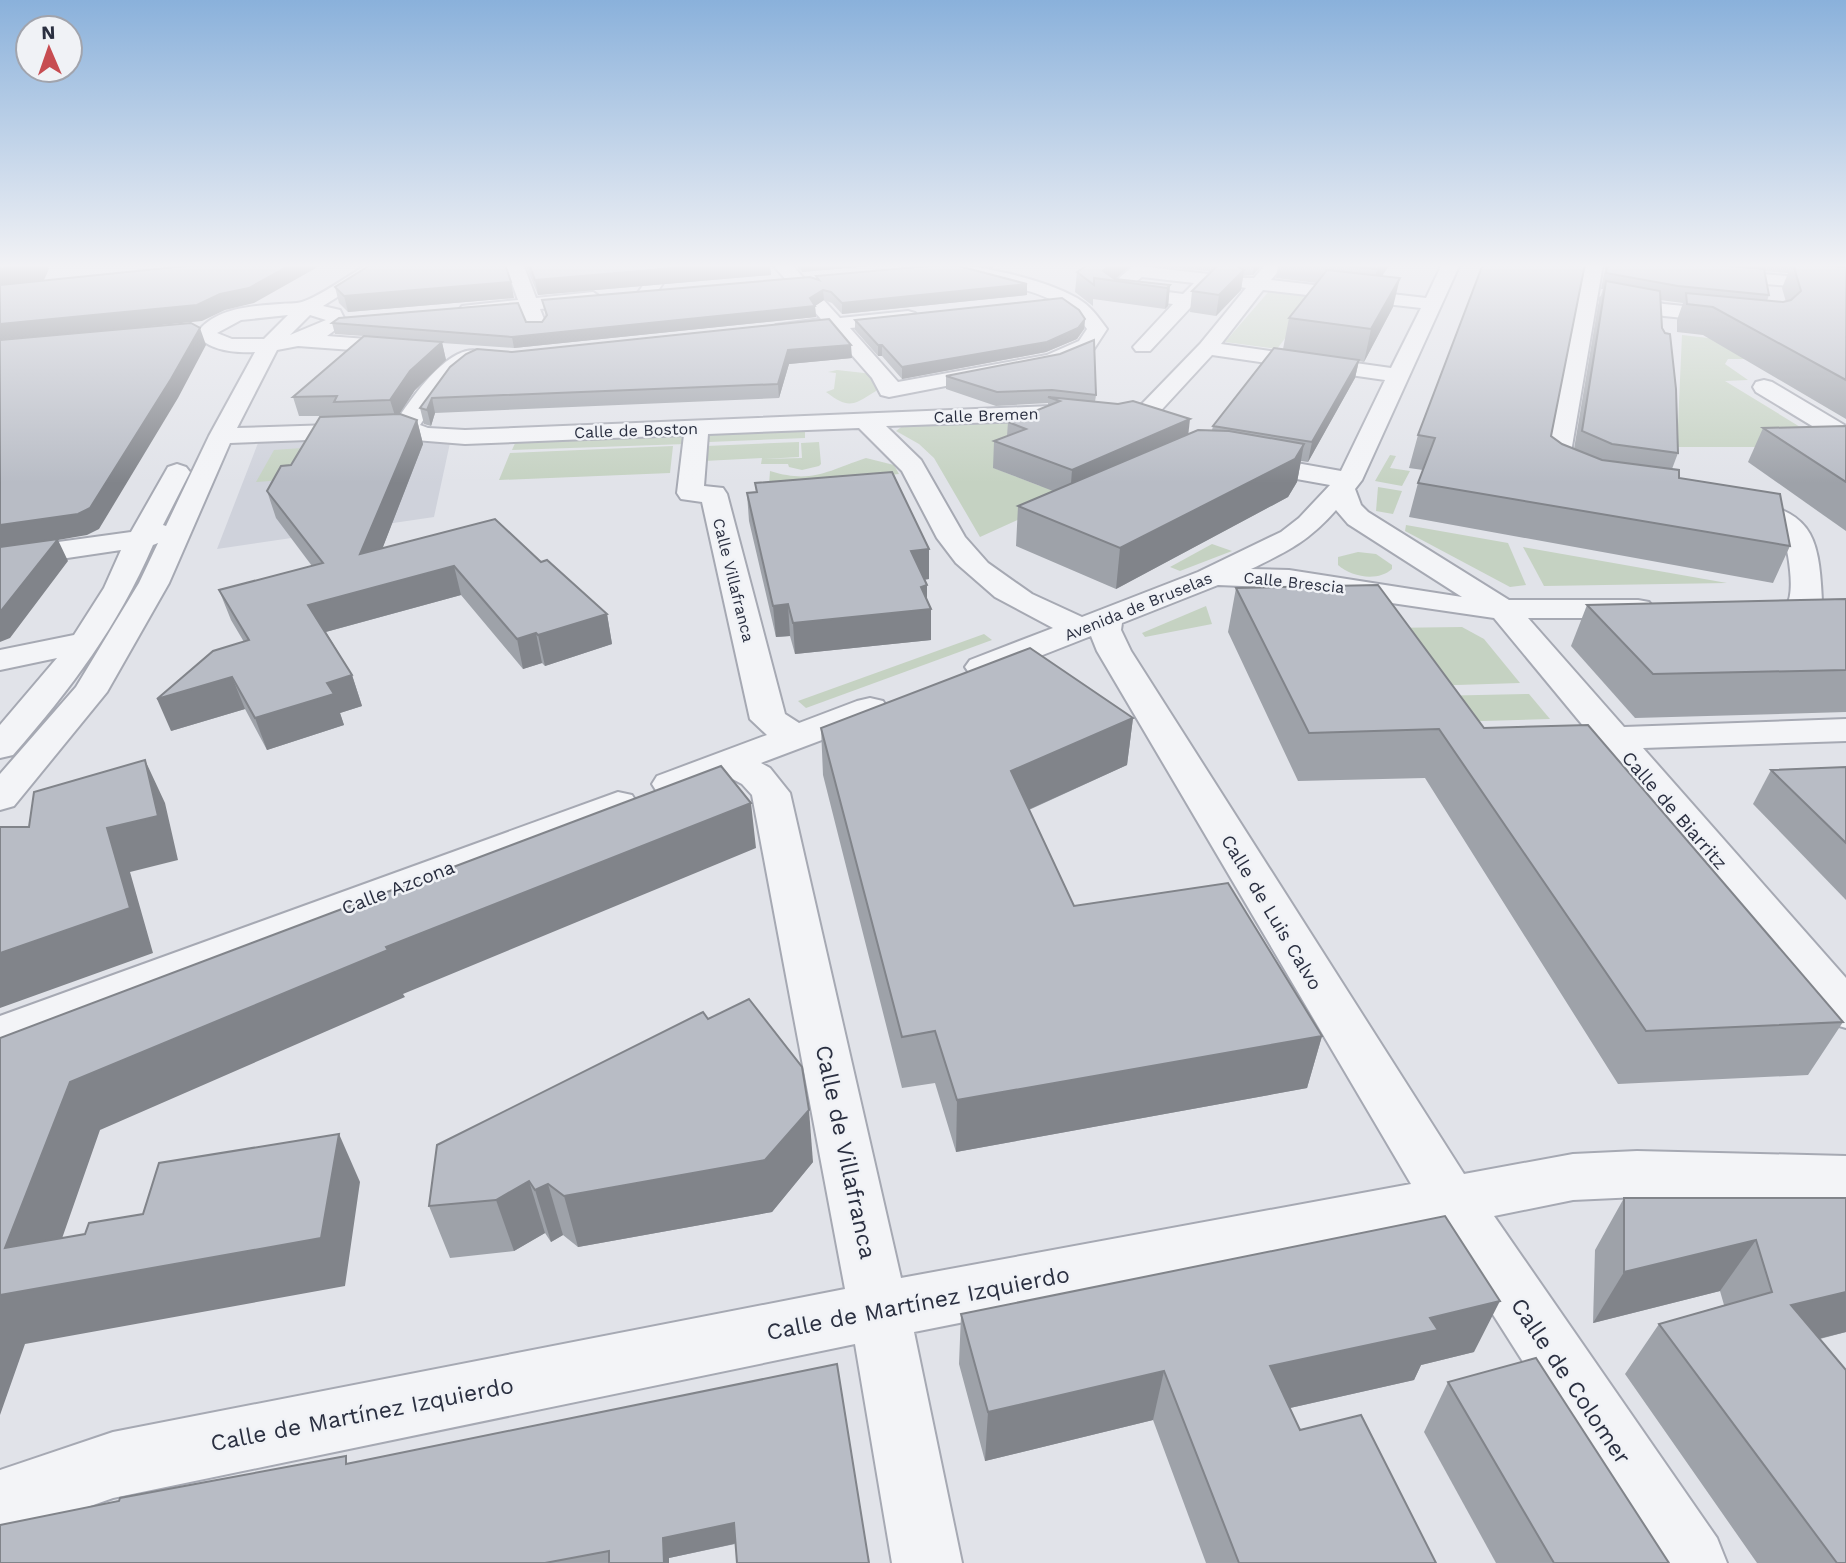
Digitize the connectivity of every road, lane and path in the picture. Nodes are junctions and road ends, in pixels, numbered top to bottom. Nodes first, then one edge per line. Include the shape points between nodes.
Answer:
1 (210, 337) edge
2 (260, 337) edge
3 (266, 337) edge
4 (308, 337) edge
5 (541, 337) edge
6 (847, 337) edge
7 (1094, 337) edge
8 (1152, 337) edge
9 (1216, 337) edge
10 (1417, 337) edge
11 (1579, 337) edge
12 (300, 340) junction
13 (255, 345) junction
14 (544, 346) edge
15 (1143, 347) dead end
16 (1207, 348) junction
17 (224, 373) dead end
18 (1399, 376) junction
19 (884, 382) junction
20 (1764, 387) dead end
21 (208, 408) dead end
22 (864, 420) junction
23 (697, 428) junction
24 (410, 429) junction
25 (221, 436) junction
26 (1846, 436) edge
27 (1224, 458) edge
28 (1345, 485) junction
29 (1607, 486) edge
30 (1710, 502) edge
31 (183, 522) junction
32 (141, 539) junction
33 (0, 559) edge
34 (1209, 578) junction
35 (1835, 606) edge
36 (1663, 608) edge
37 (1504, 610) junction
38 (1096, 624) junction
39 (84, 643) junction
40 (0, 660) edge
41 (947, 680) edge
42 (897, 699) edge
43 (1846, 730) edge
44 (796, 738) junction
45 (1614, 738) junction
46 (0, 747) edge
47 (730, 762) junction
48 (0, 798) edge
49 (1846, 1010) edge
50 (0, 1036) edge
51 (1846, 1180) edge
52 (1450, 1199) junction
53 (879, 1311) junction
54 (0, 1504) edge
55 (927, 1563) edge
56 (1692, 1563) edge

1 - 13 street
2 - 13 street
3 - 13 street
4 - 12 street
5 - 14 street
6 - 19 street
7 - 19 street via 1062,357 1033,352
8 - 15 street
9 - 16 street, Calle Bremen
10 - 18 street, Avenida de Bruselas
11 - 29 street via 1556,467
12 - 13 street
12 - 24 street via 483,356 459,362 414,410
13 - 17 street
13 - 25 street
16 - 18 street
16 - 22 street, Calle Bremen via 1139,416 1116,420 1051,413
18 - 28 street, Avenida de Bruselas
19 - 22 street
20 - 26 street
21 - 32 street
22 - 23 street, Calle de Boston
22 - 38 street via 916,472 964,556 981,571 1046,614
23 - 24 street, Calle de Boston via 465,437 424,435
23 - 44 street, Calle Villafranca via 690,493 714,494 768,719
24 - 25 street, Calle de Boston
25 - 31 street
27 - 28 street
28 - 34 street, Avenida de Bruselas via 1291,538
28 - 37 street via 1348,507 1358,518
30 - 35 street via 1748,508 1787,524 1797,533 1807,601 1789,606
31 - 32 street
31 - 48 street via 154,583 90,692
32 - 33 street
32 - 39 street via 119,588
34 - 37 street, Calle Brescia via 1289,579
34 - 38 street, Avenida de Bruselas
36 - 37 street, Calle Brescia
37 - 45 street, Calle de Biarritz
38 - 41 street, Avenida de Bruselas
38 - 52 street, Calle de Luis Calvo via 1105,630
39 - 40 street
39 - 46 street via 32,713
42 - 44 street
43 - 45 street
44 - 47 street, Calle Azcona
45 - 49 street, Calle de Biarritz
47 - 50 street, Calle Azcona
47 - 53 street, Calle de Villafranca via 756,776 771,793
51 - 52 street, Calle de Martínez Izquierdo via 1637,1174 1573,1177
52 - 53 street, Calle de Martínez Izquierdo
52 - 56 street, Calle de Colomer
53 - 54 street, Calle de Martínez Izquierdo via 113,1465
53 - 55 street, Calle de Villafranca

